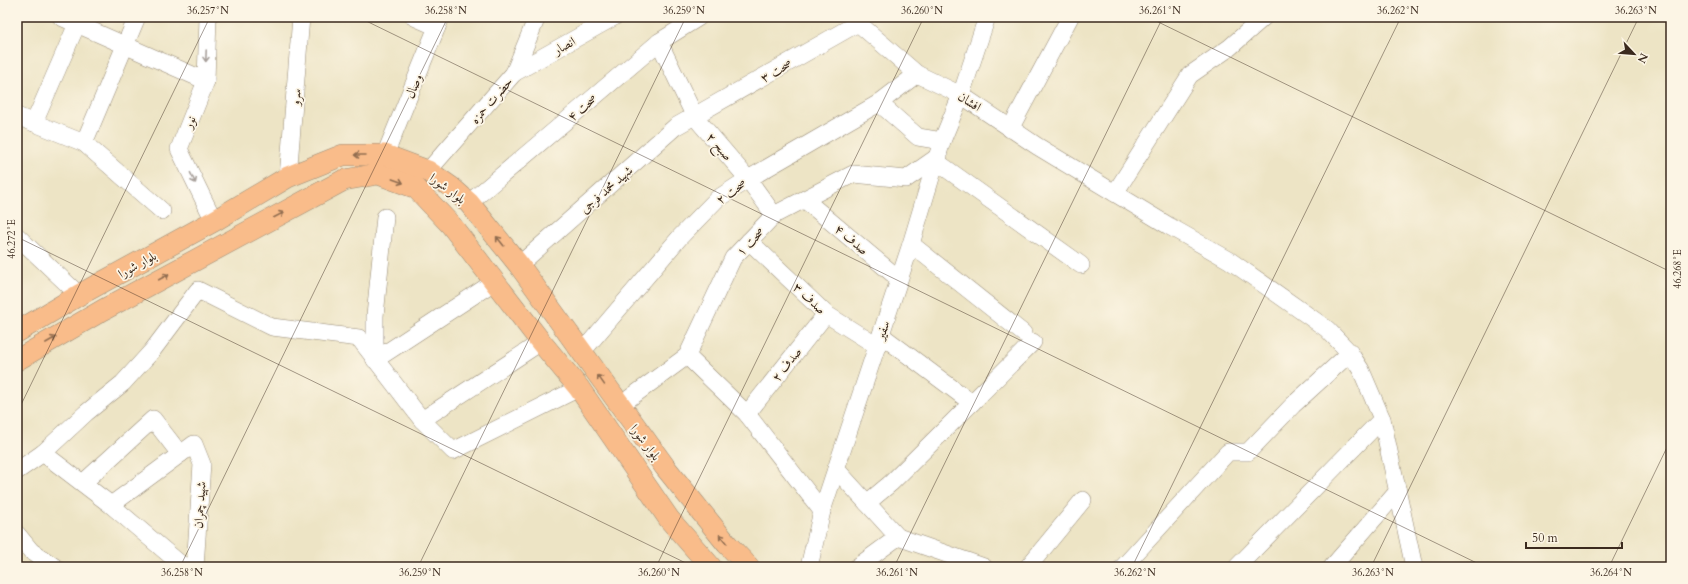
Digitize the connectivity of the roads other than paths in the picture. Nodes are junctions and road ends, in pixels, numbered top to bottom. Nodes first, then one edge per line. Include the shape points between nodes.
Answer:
1 (61, 17) edge
2 (137, 17) edge
3 (208, 17) edge
4 (301, 17) edge
5 (414, 17) edge
6 (537, 17) edge
7 (614, 17) edge
8 (699, 17) edge
9 (987, 17) edge
10 (1070, 17) edge
11 (1264, 17) edge
12 (856, 20) edge
13 (439, 22) edge
14 (76, 24) junction
15 (674, 24) edge
16 (659, 42) junction
17 (125, 45) junction
18 (514, 73) junction
19 (917, 74) junction
20 (206, 81) junction
21 (961, 95) junction
22 (879, 103) junction
23 (17, 116) edge
24 (695, 117) junction
25 (34, 123) junction
26 (1010, 129) junction
27 (84, 143) junction
28 (939, 153) junction
29 (385, 155) junction
30 (428, 172) junction
31 (288, 177) junction
32 (748, 179) junction
33 (1115, 193) junction
34 (805, 200) junction
35 (469, 203) junction
36 (162, 211) dead end
37 (774, 215) junction
38 (384, 217) dead end
39 (214, 221) junction
40 (17, 236) edge
41 (750, 241) junction
42 (911, 244) junction
43 (519, 265) junction
44 (1081, 265) dead end
45 (899, 279) junction
46 (494, 282) junction
47 (79, 295) junction
48 (826, 314) junction
49 (17, 332) edge
50 (879, 341) junction
51 (541, 342) junction
52 (582, 352) junction
53 (1350, 354) junction
54 (687, 356) junction
55 (17, 360) edge
56 (375, 360) junction
57 (578, 388) junction
58 (972, 403) junction
59 (619, 406) junction
60 (594, 411) junction
61 (747, 414) junction
62 (1382, 419) junction
63 (422, 420) junction
64 (43, 453) junction
65 (180, 454) junction
66 (836, 469) junction
67 (17, 471) edge
68 (83, 483) junction
69 (1398, 491) junction
70 (1083, 500) dead end
71 (867, 502) junction
72 (111, 505) junction
73 (822, 511) junction
74 (17, 534) edge
75 (898, 536) junction
76 (55, 567) edge
77 (184, 567) edge
78 (195, 567) edge
79 (711, 567) edge
80 (749, 567) edge
81 (809, 567) edge
82 (857, 567) edge
83 (984, 567) edge
84 (1028, 567) edge
85 (1123, 567) edge
86 (1237, 567) edge
87 (1332, 567) edge
88 (1414, 567) edge

1 - 14 street
2 - 17 street
3 -> 20 street, نور
4 - 31 street, سرو
5 - 13 street
6 - 18 street, حضرت حمزه
7 - 18 street, انصار
8 - 15 street, صحت ۴
9 - 21 street, سفیر
10 - 26 street
11 - 33 street via 1229,48 1190,74
12 - 19 street, افشان
12 - 24 street, صحت ۳
13 - 29 street, وصال
14 - 17 street
14 - 25 street
15 - 16 street, صحت ۴
16 - 24 street, صبح ۲
16 - 35 street, صحت ۴
17 - 20 street
17 - 27 street
18 - 30 street, حضرت حمزه
19 - 21 street, افشان
19 - 22 street, صحت ۲
20 -> 39 street, نور via 179,149
21 - 26 street, افشان
21 - 28 street, سفیر
22 - 28 street
22 - 32 street, صحت ۲
23 - 25 street
24 - 32 street, صبح ۲
24 - 43 street, شهید محمد فرجی via 675,127
25 - 27 street
26 - 33 street, افشان
27 - 36 street
28 - 34 street, صحت ۱ via 906,178 853,174
28 - 42 street, سفیر
28 - 44 street
29 - 30 main road, بلوار شورا
29 -> 31 main road, بلوار شورا via 342,155
30 - 35 main road, بلوار شورا
31 - 39 main road, بلوار شورا
32 - 37 street, صبح ۲
32 - 52 street, صحت ۲ via 717,199 680,237
33 - 53 street, افشان via 1229,260 1326,329
34 - 37 street, صحت ۱
34 - 45 street, صدف ۴
43 -> 35 main road, بلوار شورا
37 - 41 street, صحت ۱
38 - 56 street via 375,316
39 - 47 main road, بلوار شورا
40 - 47 street
41 - 48 street, صدف ۳
41 - 54 street, صحت ۱ via 734,258
42 - 45 street, سفیر
42 - 58 street via 1028,338
43 - 52 main road, بلوار شورا
45 - 50 street, سفیر
46 - 51 main road, بلوار شورا
55 -> 46 main road, بلوار شورا via 103,310 344,180 378,174 416,188 452,225
46 - 56 street
47 - 49 main road, بلوار شورا
48 - 50 street, صدف ۳
48 - 61 street, صدف ۲
50 - 58 street, صدف ۳
50 - 66 street, سفیر
51 - 57 main road, بلوار شورا
51 - 63 street
59 -> 52 main road, بلوار شورا
53 - 62 street, افشان via 1361,370
53 - 85 street via 1293,405 1248,452 1228,452
54 - 59 street, صحت ۱
54 - 61 street
56 - 63 street
56 - 64 street via 359,338 272,327 198,290 152,351 123,383
57 - 60 main road, بلوار شورا
57 - 63 street via 453,450
58 - 71 street via 891,483
59 - 60 main road
80 -> 59 main road, بلوار شورا via 727,544
60 - 79 main road, بلوار شورا via 669,519
61 - 73 street
62 - 69 street, افشان
62 - 86 street
64 - 67 street
64 - 68 street
65 - 68 street via 153,419
65 - 72 street
65 - 78 street, شهید چمران via 194,444 202,464
66 - 71 street
66 - 73 street, سفیر
68 - 72 street
69 - 87 street
69 - 88 street, افشان
70 - 84 street
71 - 75 street
72 - 77 street
73 - 81 street, سفیر
74 - 76 street via 31,550
75 - 82 street
75 - 83 street

